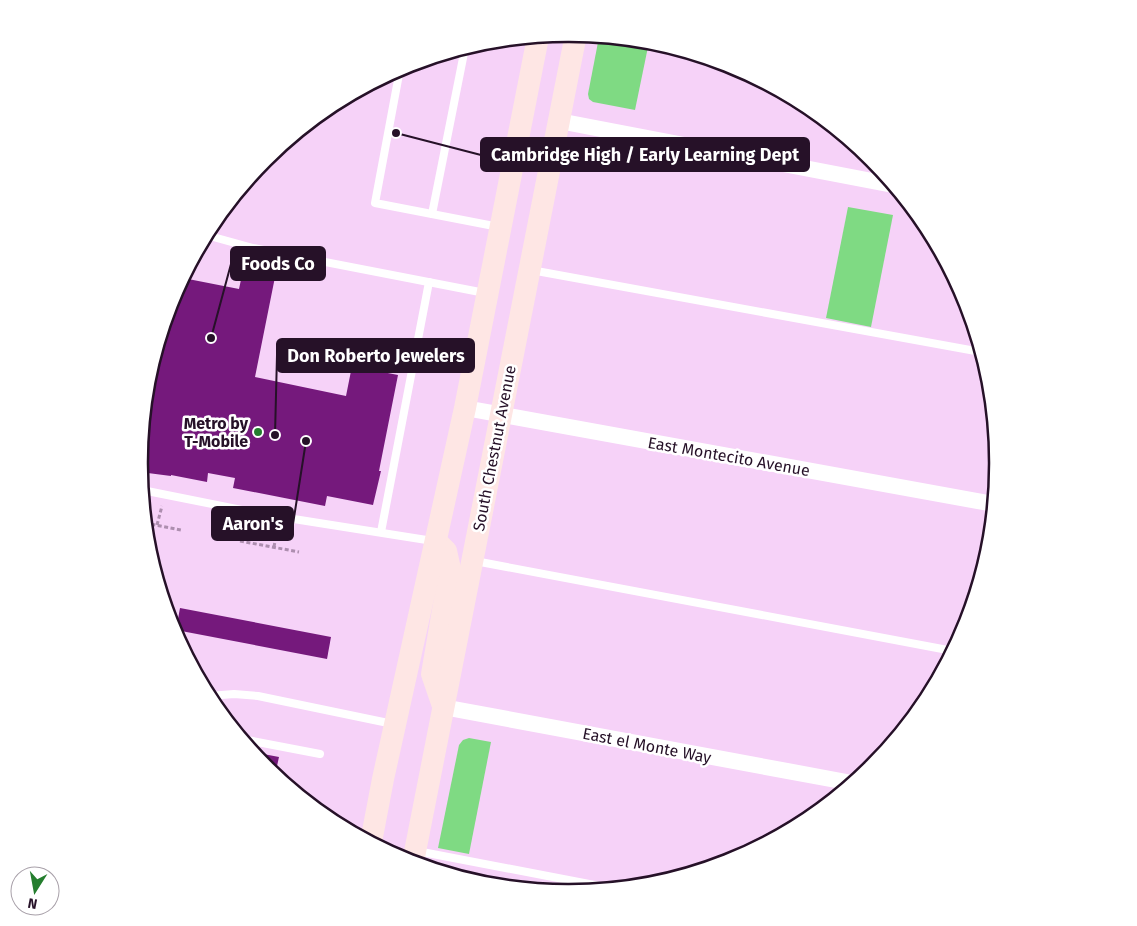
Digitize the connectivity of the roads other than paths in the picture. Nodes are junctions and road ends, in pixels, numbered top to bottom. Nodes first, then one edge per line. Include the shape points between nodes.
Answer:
1 (574, 42) edge
2 (537, 43) edge
3 (463, 56) edge
4 (398, 79) edge
5 (558, 121) junction
6 (882, 183) edge
7 (432, 214) junction
8 (500, 227) junction
9 (214, 237) edge
10 (529, 270) junction
11 (429, 282) junction
12 (487, 294) junction
13 (974, 351) edge
14 (465, 408) junction
15 (501, 415) junction
16 (149, 491) edge
17 (987, 503) edge
18 (381, 532) junction
19 (436, 541) junction
20 (472, 560) junction
21 (946, 650) edge
22 (218, 695) edge
23 (443, 707) junction
24 (395, 724) junction
25 (253, 741) edge
26 (320, 754) dead end
27 (843, 781) edge
28 (373, 835) edge
29 (415, 854) edge
30 (429, 859) edge
31 (582, 884) edge

1 - 5 main road, South Chestnut Avenue
2 - 8 main road
3 - 7 lane
4 - 7 lane via 375,203
5 - 6 street
5 - 10 main road, South Chestnut Avenue
7 - 8 lane
8 - 12 main road
9 - 11 lane via 253,248
10 - 13 lane
10 - 15 main road, South Chestnut Avenue
11 - 12 lane
11 - 18 lane
12 - 14 main road
14 - 15 street, East Montecito Avenue
14 - 19 main road
15 - 17 street, East Montecito Avenue
15 - 20 main road, South Chestnut Avenue
16 - 18 lane via 262,514
18 - 19 lane
19 - 23 main road via 446,551 450,569 432,674
19 - 24 main road
20 - 21 lane
20 - 23 main road, South Chestnut Avenue
22 - 24 lane via 258,696
23 - 27 street, East el Monte Way
23 - 29 main road, South Chestnut Avenue
24 - 28 main road
25 - 26 lane
30 - 31 lane

